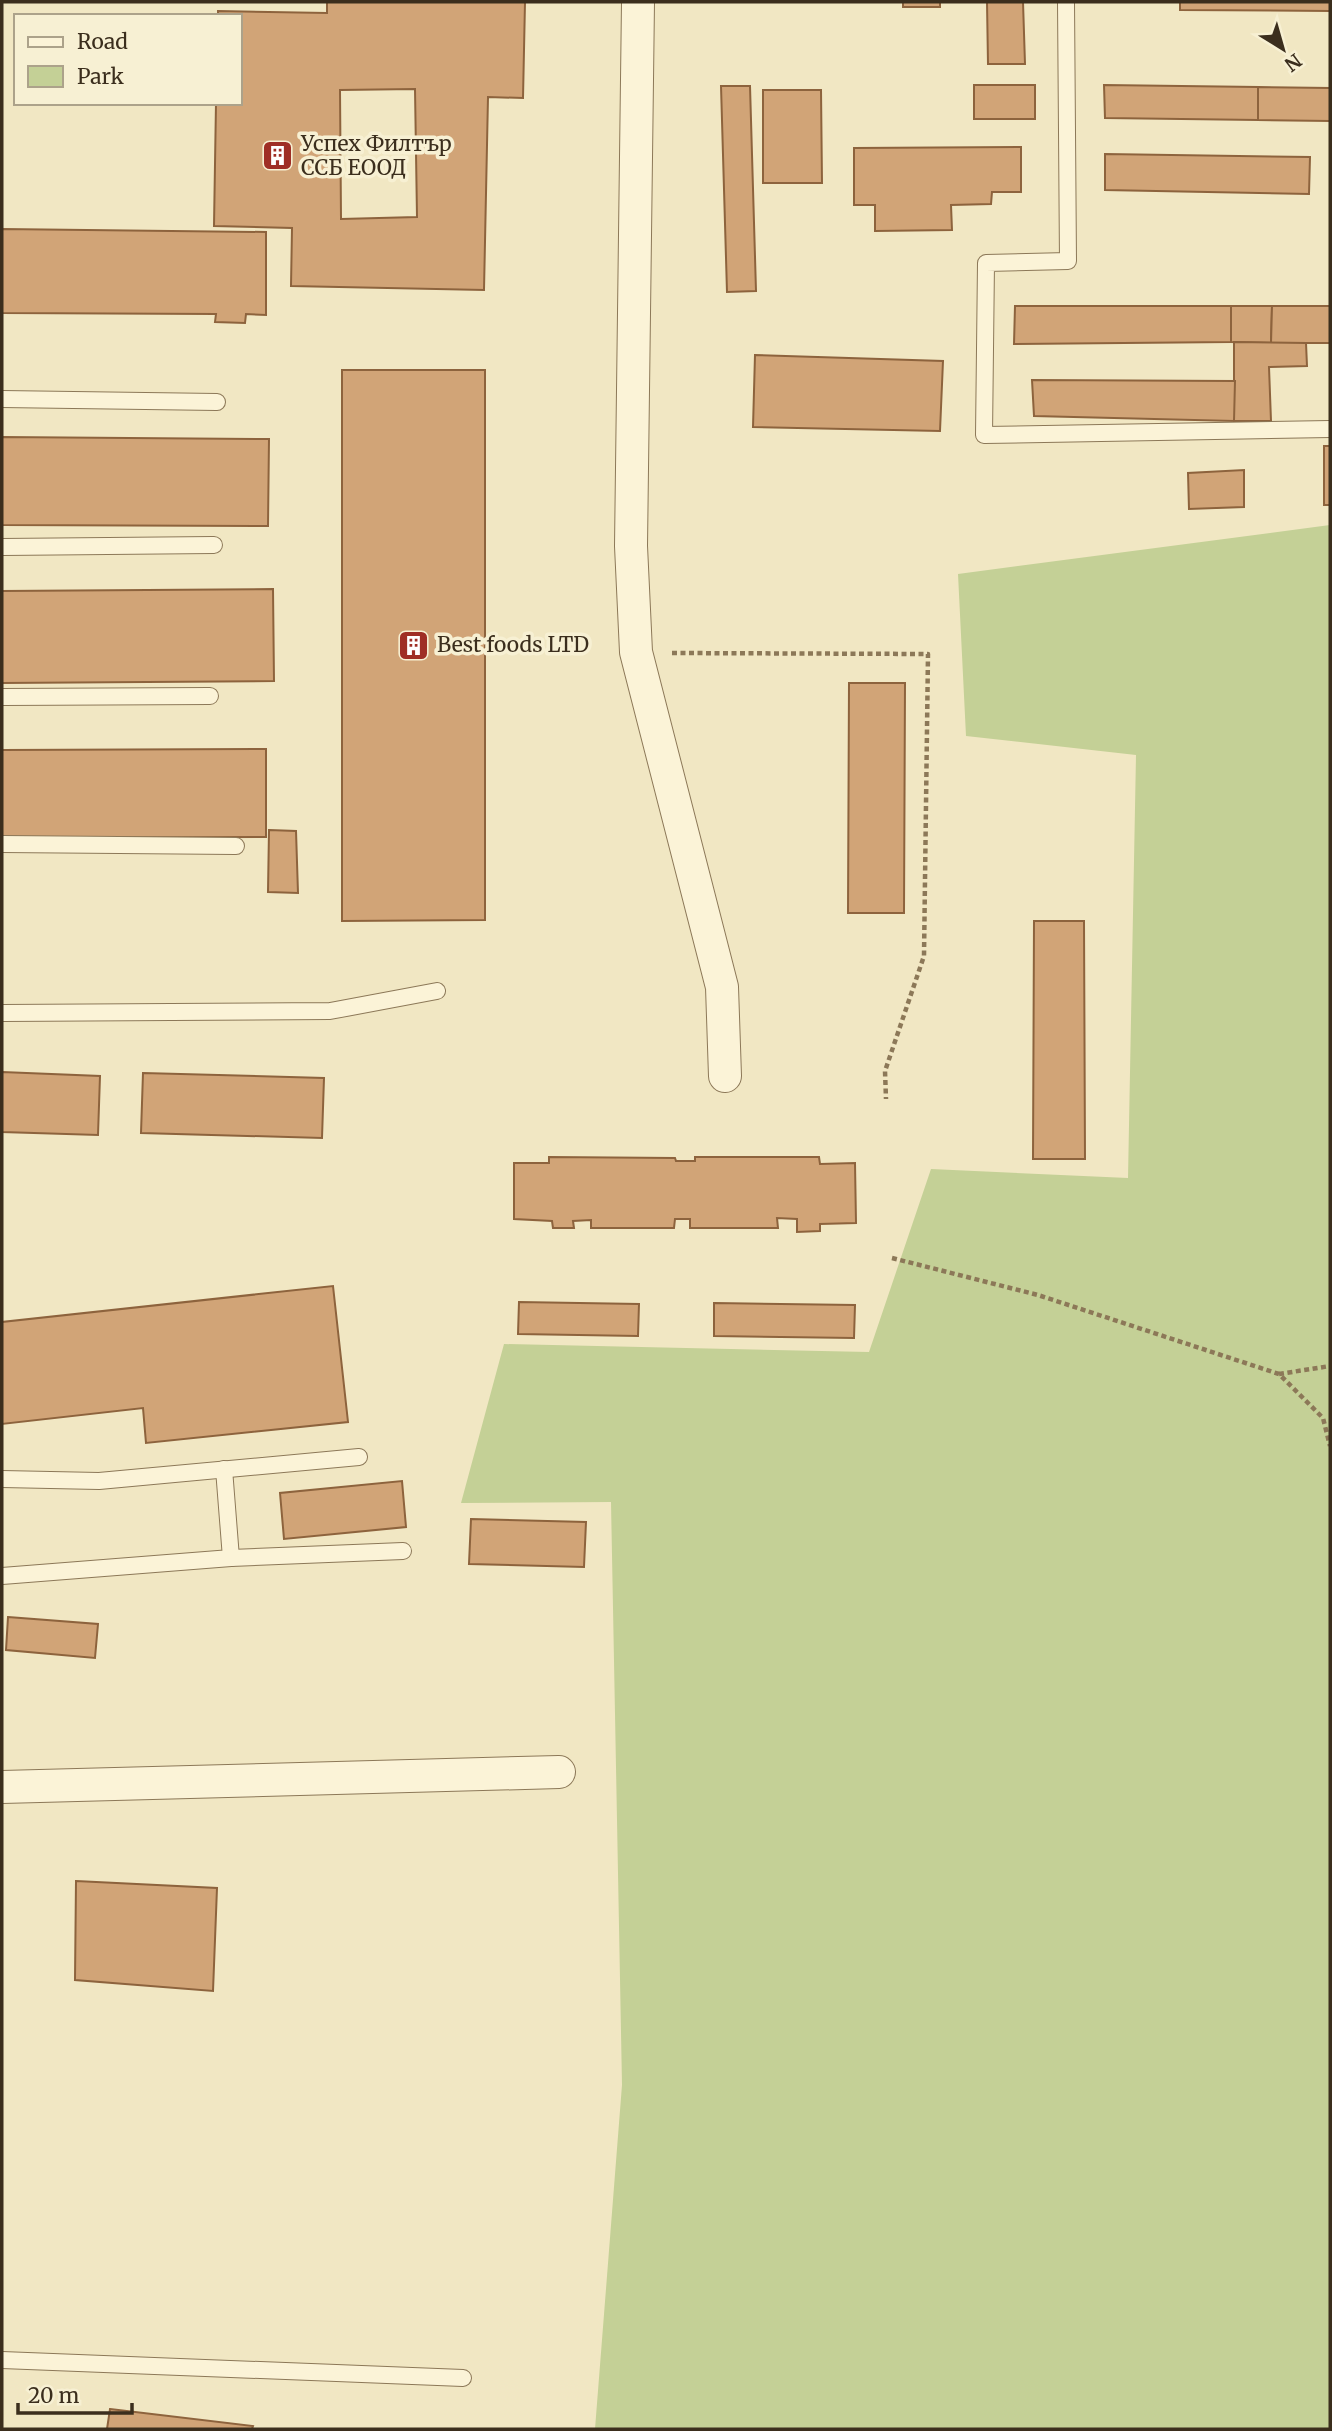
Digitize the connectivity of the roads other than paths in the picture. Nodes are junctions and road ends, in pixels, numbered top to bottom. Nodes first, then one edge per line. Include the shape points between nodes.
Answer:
1 (638, 2) edge
2 (1066, 2) edge
3 (2, 399) edge
4 (217, 402) dead end
5 (1330, 429) edge
6 (214, 545) dead end
7 (2, 547) edge
8 (210, 696) dead end
9 (2, 697) edge
10 (2, 844) edge
11 (236, 846) dead end
12 (437, 991) dead end
13 (2, 1013) edge
14 (725, 1076) dead end
15 (359, 1457) dead end
16 (224, 1469) junction
17 (2, 1479) edge
18 (402, 1551) dead end
19 (232, 1558) junction
20 (2, 1576) edge
21 (559, 1772) dead end
22 (2, 1787) edge
23 (2, 2360) edge
24 (463, 2378) dead end

1 - 14 street via 631,547 636,652 722,987
2 - 5 lane via 1068,261 986,264 984,435
3 - 4 lane
6 - 7 lane
8 - 9 lane
10 - 11 lane
12 - 13 lane via 330,1011
15 - 16 lane
16 - 17 lane via 99,1481
16 - 19 lane
18 - 19 lane
19 - 20 lane
21 - 22 street
23 - 24 lane

